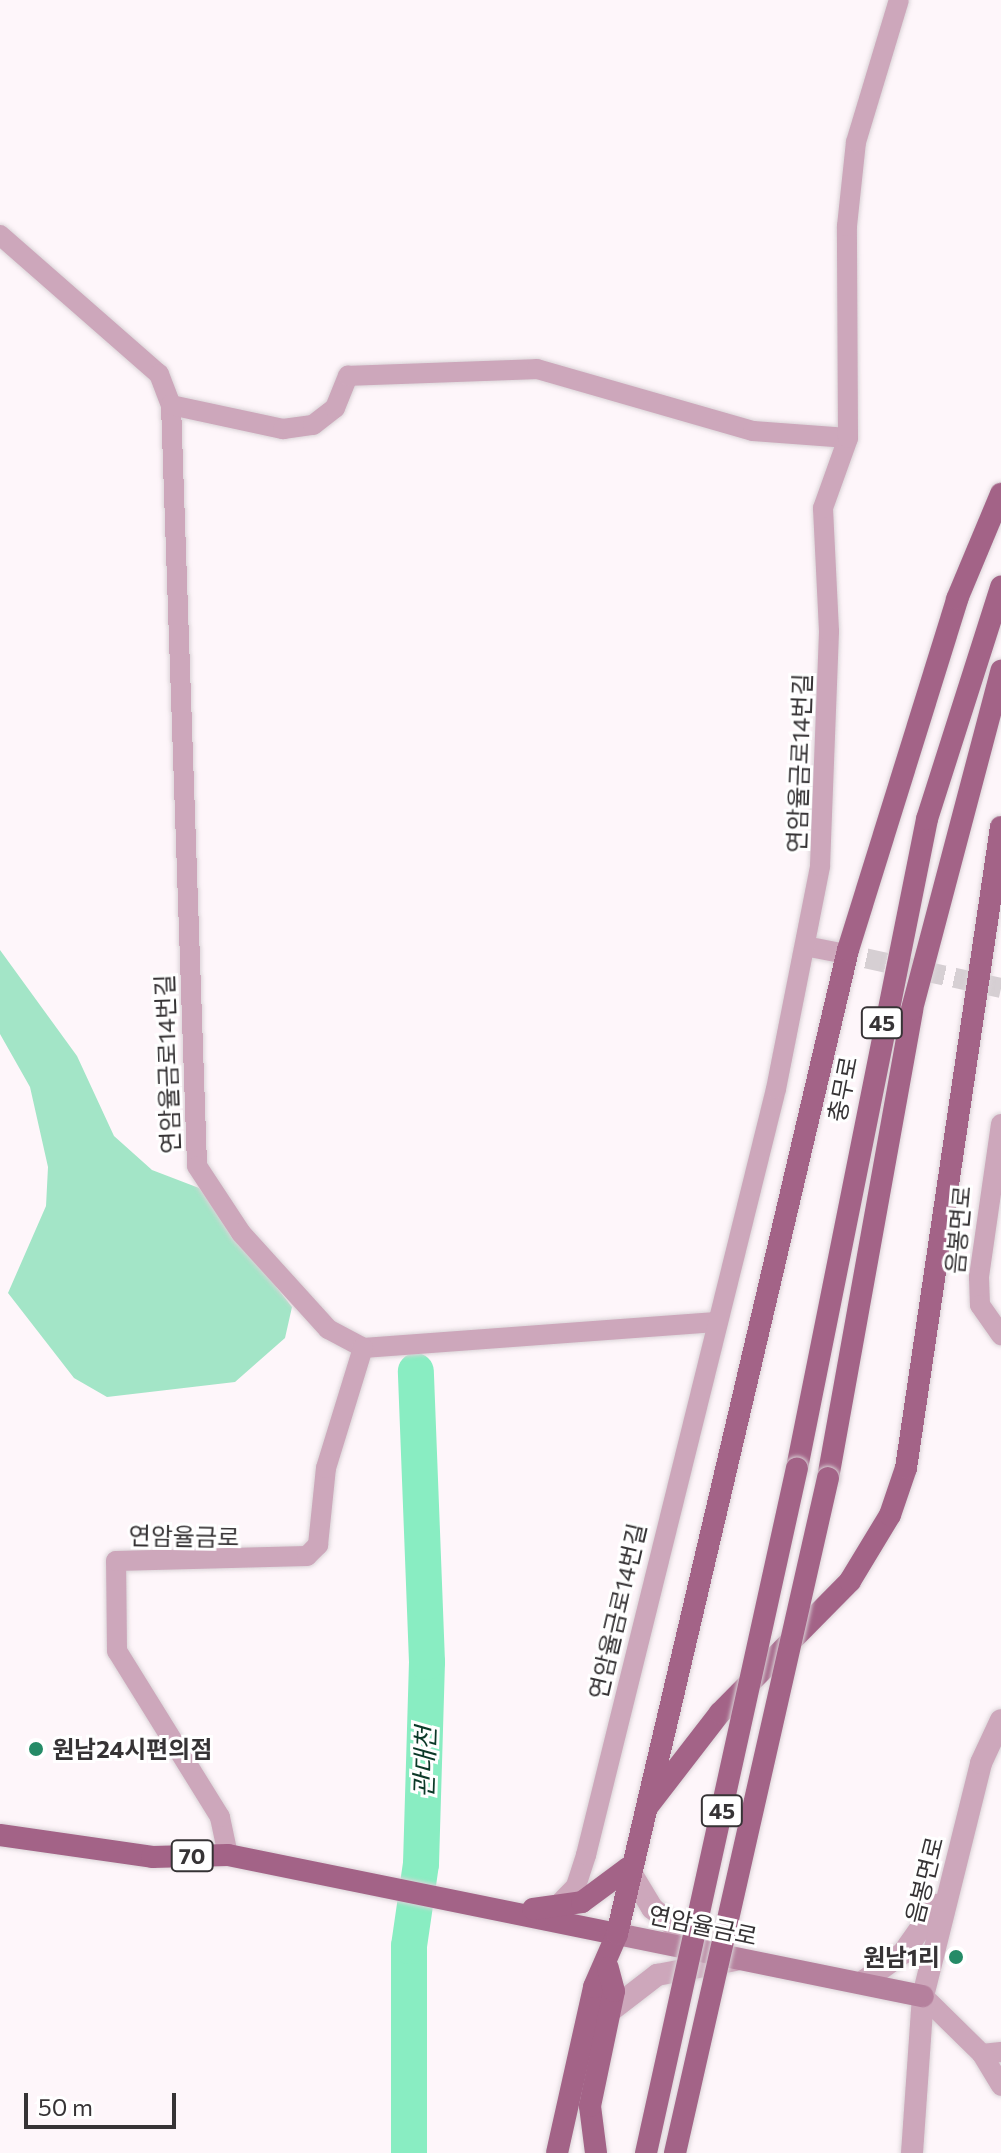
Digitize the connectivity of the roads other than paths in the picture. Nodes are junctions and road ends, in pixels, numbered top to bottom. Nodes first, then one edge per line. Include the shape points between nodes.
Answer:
1 (899, 0) edge
2 (0, 235) edge
3 (171, 405) junction
4 (848, 438) junction
5 (1001, 494) edge
6 (1001, 587) edge
7 (1001, 671) edge
8 (1001, 827) edge
9 (805, 946) junction
10 (837, 952) tunnel mouth
11 (1001, 1124) edge
12 (716, 1322) junction
13 (1001, 1335) edge
14 (363, 1348) junction
15 (1001, 1720) edge
16 (638, 1820) junction
17 (0, 1835) edge
18 (228, 1855) junction
19 (628, 1868) junction
20 (947, 1891) junction
21 (557, 1906) junction
22 (518, 1910) junction
23 (617, 1934) junction
24 (707, 1953) junction
25 (739, 1960) junction
26 (608, 1968) junction
27 (861, 1983) junction
28 (923, 1996) junction
29 (609, 2012) junction
30 (992, 2053) edge
31 (1001, 2086) edge
32 (557, 2153) edge
33 (596, 2153) edge
34 (646, 2153) edge
35 (675, 2153) edge
36 (912, 2153) edge

1 - 4 street, 연암율금로14번길 via 856,142 847,226
2 - 3 street, 연암율금로14번길 via 159,374
3 - 4 street via 283,429 313,425 335,408 348,376 537,369 753,431
3 - 14 street, 연암율금로14번길 via 197,1166 241,1233 328,1329
4 - 9 street, 연암율금로14번길 via 823,508 827,797
5 - 16 main road via 957,599 848,950
6 - 34 main road, 충무로 / 45, bridge via 927,819 797,1468
7 - 35 main road, 45, bridge via 912,1009 828,1478
8 - 16 main road via 906,1468 890,1515 850,1581 695,1740
9 - 10 street
9 - 12 street, 연암율금로14번길
11 - 13 street, 음봉면로 via 979,1277 980,1305
12 - 14 street
12 - 21 street, 연암율금로14번길 via 586,1855 576,1886
14 - 18 street, 연암율금로 via 326,1468 318,1545 307,1556 116,1561 117,1651 220,1817
15 - 20 street, 음봉면로 via 981,1763
16 - 19 main road
17 - 18 main road, 70 via 152,1857
18 - 22 main road, 연암율금로 / 70
19 - 21 main road via 606,1889
19 - 23 main road
19 - 24 street via 652,1908
20 - 27 street via 903,1953
20 - 28 street, 음봉면로
21 - 22 main road
22 - 23 main road, 연암율금로 / 70
23 - 24 main road, 연암율금로 / 70
23 - 26 main road
24 - 25 main road, 연암율금로 / 70
25 - 27 main road, 연암율금로 / 70
25 - 29 street via 657,1975
26 - 29 main road
26 - 32 main road via 594,1987
27 - 28 main road, 연암율금로 / 70
28 - 30 street
28 - 36 street, 음봉면로
29 - 33 main road via 592,2084
30 - 31 street

